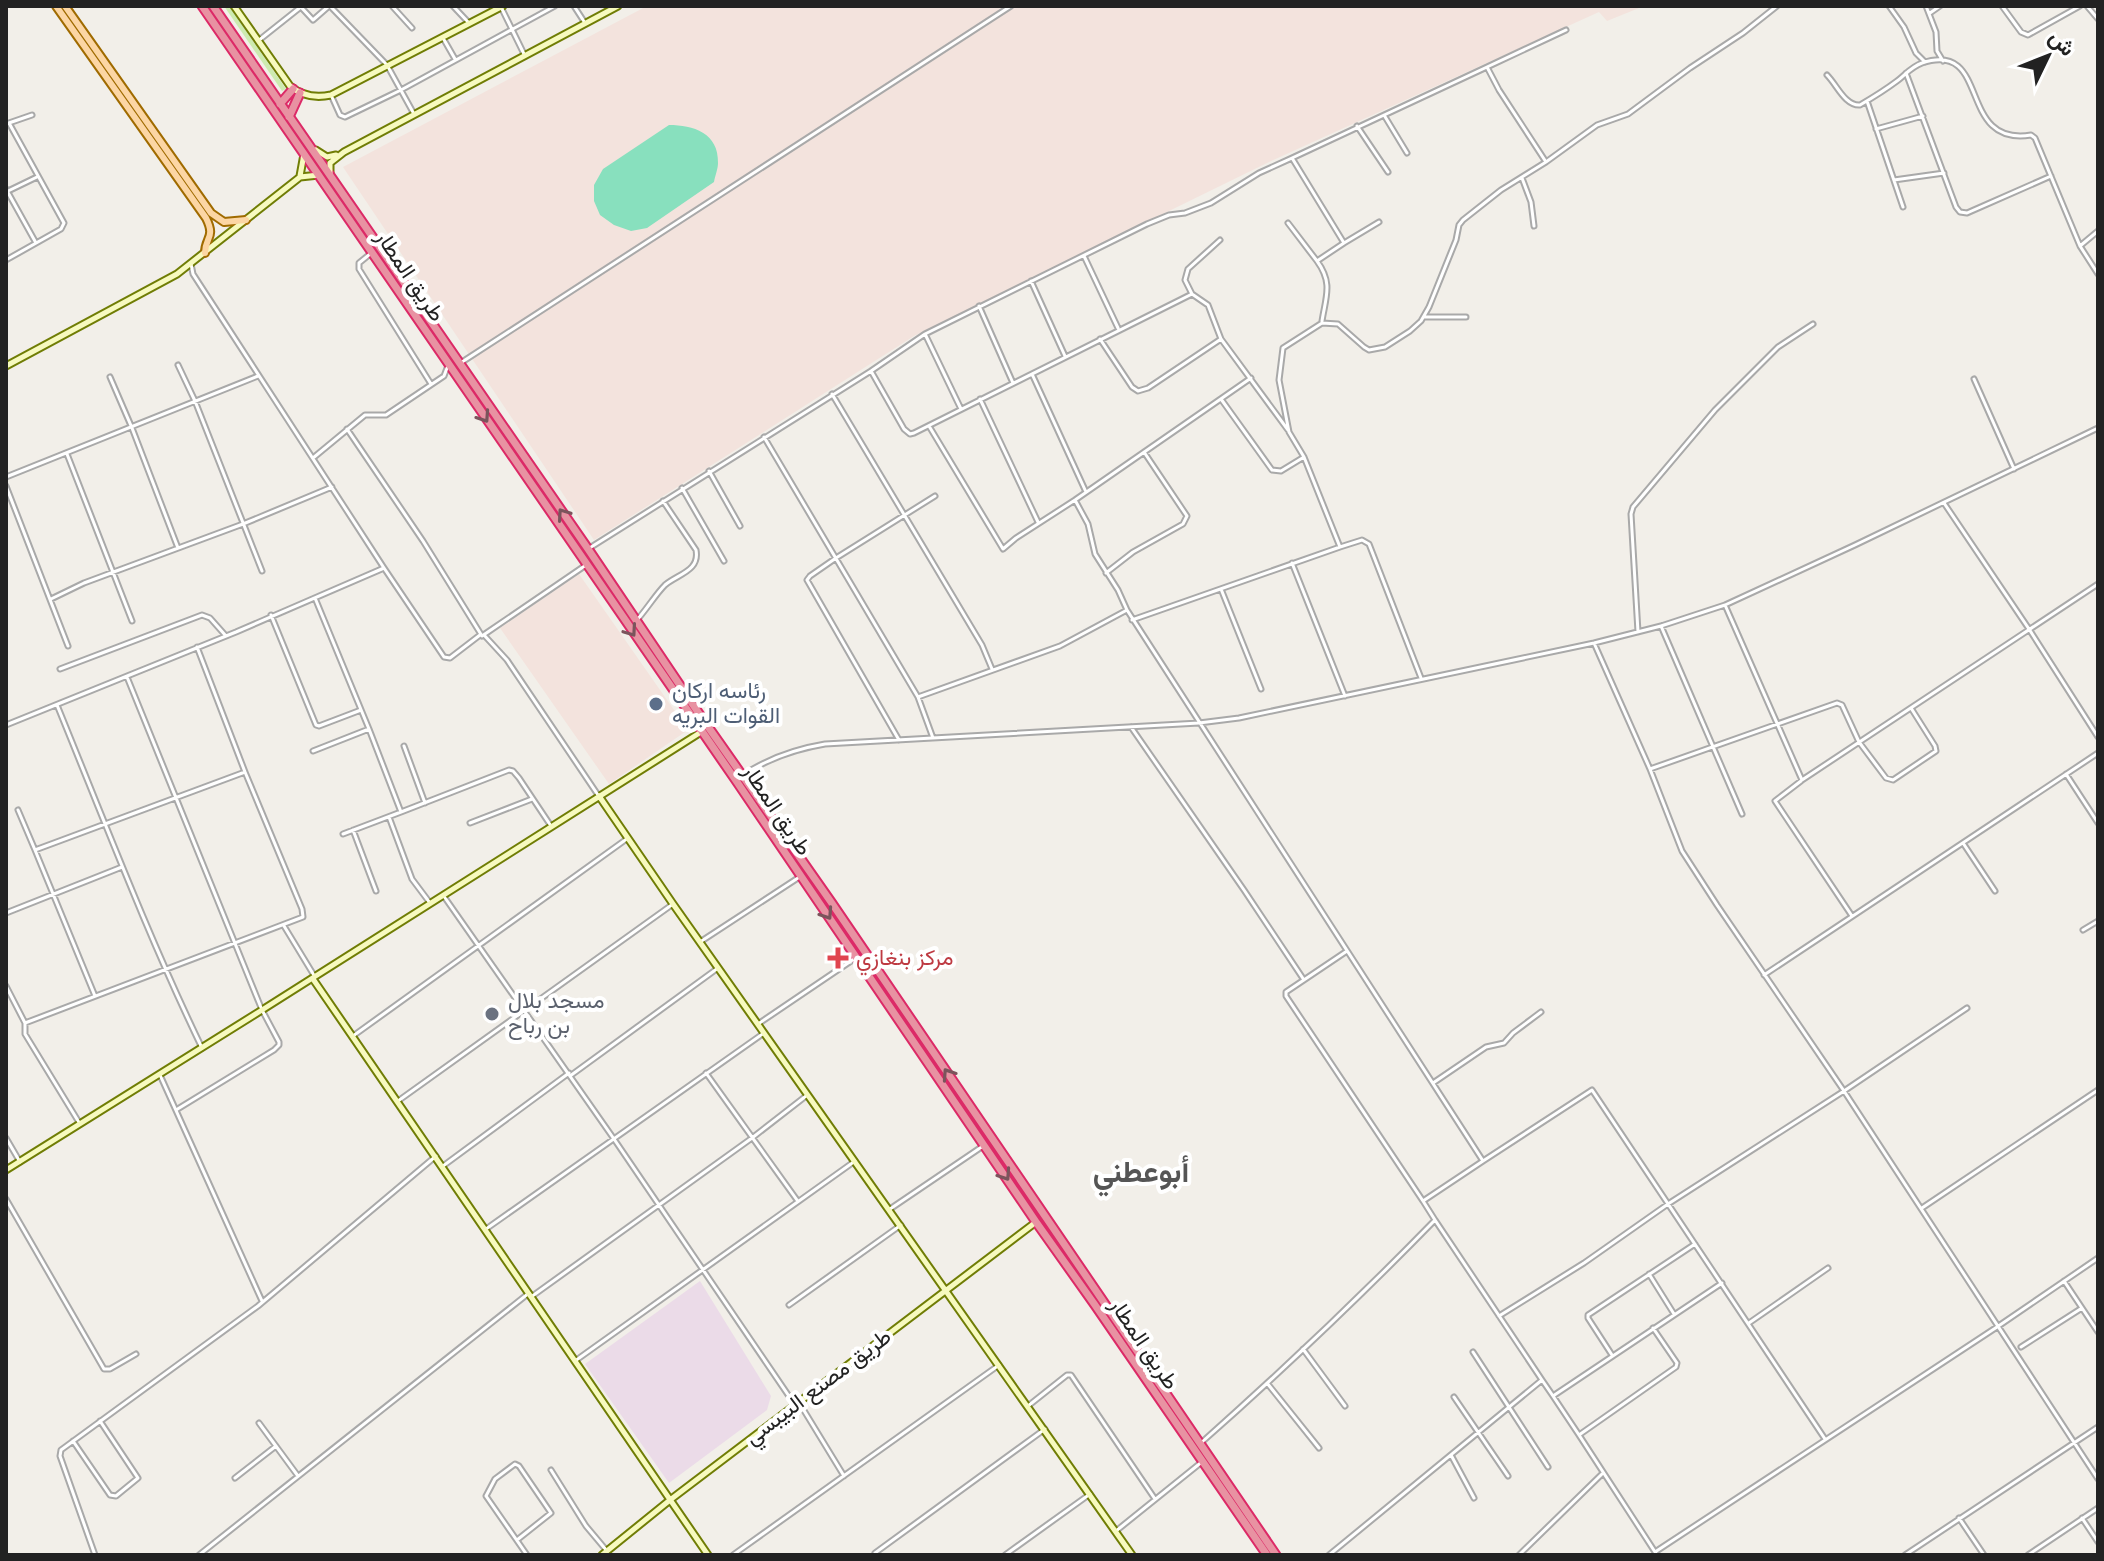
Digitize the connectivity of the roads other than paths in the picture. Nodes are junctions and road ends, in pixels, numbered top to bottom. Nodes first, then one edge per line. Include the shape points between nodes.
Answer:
1 (56, 6) edge
2 (65, 6) edge
3 (202, 6) edge
4 (213, 6) edge
5 (234, 6) edge
6 (301, 6) edge
7 (392, 6) edge
8 (453, 6) edge
9 (502, 6) edge
10 (555, 6) edge
11 (574, 6) edge
12 (618, 6) edge
13 (1011, 6) edge
14 (1777, 6) edge
15 (1889, 6) edge
16 (1926, 6) edge
17 (1940, 6) edge
18 (2002, 6) edge
19 (2080, 6) edge
20 (2087, 6) edge
21 (328, 7) edge
22 (1930, 13) junction
23 (2098, 19) edge
24 (469, 23) junction
25 (585, 24) junction
26 (412, 28) dead end
27 (511, 29) junction
28 (1566, 30) dead end
29 (442, 37) junction
30 (258, 41) junction
31 (525, 56) junction
32 (455, 59) junction
33 (99, 60) junction
34 (1943, 61) junction
35 (1925, 62) junction
36 (387, 65) junction
37 (1487, 67) junction
38 (1906, 73) junction
39 (1827, 75) dead end
40 (401, 90) junction
41 (297, 91) junction
42 (331, 95) junction
43 (1867, 101) junction
44 (280, 104) junction
45 (414, 114) junction
46 (32, 115) dead end
47 (1384, 115) junction
48 (1923, 116) junction
49 (289, 117) junction
50 (7, 124) edge
51 (1357, 126) junction
52 (1876, 129) junction
53 (304, 139) junction
54 (344, 152) junction
55 (1407, 153) dead end
56 (304, 154) junction
57 (1292, 158) junction
58 (1546, 162) junction
59 (1388, 172) dead end
60 (1944, 173) junction
61 (319, 175) junction
62 (2051, 176) junction
63 (37, 177) junction
64 (300, 177) junction
65 (330, 177) junction
66 (1522, 178) junction
67 (1894, 180) junction
68 (6, 191) edge
69 (1903, 207) dead end
70 (246, 220) junction
71 (1379, 222) dead end
72 (1288, 223) dead end
73 (1534, 226) dead end
74 (2098, 231) edge
75 (1220, 240) dead end
76 (36, 243) junction
77 (1344, 243) junction
78 (2080, 246) junction
79 (372, 252) junction
80 (205, 253) junction
81 (1084, 256) junction
82 (6, 260) edge
83 (1317, 261) junction
84 (191, 264) junction
85 (183, 270) junction
86 (193, 274) junction
87 (2098, 274) edge
88 (1031, 281) junction
89 (1192, 294) junction
90 (979, 306) junction
91 (1424, 317) junction
92 (1466, 317) dead end
93 (1322, 323) junction
94 (1813, 324) dead end
95 (1118, 330) junction
96 (925, 334) junction
97 (1100, 339) junction
98 (1221, 339) junction
99 (1065, 356) junction
100 (448, 364) junction
101 (459, 364) junction
102 (178, 365) dead end
103 (6, 366) edge
104 (871, 371) junction
105 (1032, 374) junction
106 (258, 376) junction
107 (444, 376) junction
108 (110, 377) dead end
109 (457, 378) junction
110 (1251, 378) junction
111 (1974, 379) dead end
112 (1013, 383) junction
113 (431, 384) junction
114 (832, 394) junction
115 (980, 399) junction
116 (1221, 399) junction
117 (195, 401) junction
118 (961, 409) junction
119 (929, 426) junction
120 (132, 428) junction
121 (2098, 428) edge
122 (347, 429) junction
123 (1289, 432) junction
124 (764, 437) junction
125 (1144, 452) junction
126 (67, 454) junction
127 (1304, 457) junction
128 (313, 458) junction
129 (2014, 469) junction
130 (709, 471) junction
131 (6, 477) edge
132 (6, 486) edge
133 (332, 487) junction
134 (682, 488) junction
135 (1086, 492) junction
136 (935, 496) dead end
137 (1075, 500) junction
138 (663, 501) junction
139 (1944, 503) junction
140 (905, 515) junction
141 (1038, 523) junction
142 (243, 524) junction
143 (740, 526) dead end
144 (1340, 547) junction
145 (178, 548) junction
146 (588, 549) junction
147 (836, 558) junction
148 (724, 561) dead end
149 (1292, 563) junction
150 (586, 565) junction
151 (384, 568) junction
152 (262, 571) dead end
153 (114, 573) junction
154 (1106, 573) junction
155 (2098, 584) edge
156 (1221, 589) junction
157 (315, 598) junction
158 (51, 599) junction
159 (1725, 605) junction
160 (1127, 610) junction
161 (271, 615) junction
162 (1132, 620) junction
163 (132, 621) dead end
164 (637, 621) junction
165 (1661, 626) junction
166 (2029, 629) junction
167 (1638, 632) junction
168 (482, 635) junction
169 (226, 636) junction
170 (1594, 643) junction
171 (68, 646) dead end
172 (197, 647) junction
173 (60, 669) dead end
174 (992, 669) junction
175 (127, 677) junction
176 (1422, 680) junction
177 (1261, 689) dead end
178 (1345, 696) junction
179 (918, 697) junction
180 (57, 705) junction
181 (1910, 708) junction
182 (361, 710) junction
183 (1199, 723) junction
184 (1776, 724) junction
185 (6, 725) edge
186 (1131, 727) junction
187 (369, 729) junction
188 (701, 732) junction
189 (2098, 737) edge
190 (933, 738) junction
191 (899, 740) junction
192 (1859, 742) junction
193 (404, 746) dead end
194 (1713, 747) junction
195 (313, 751) dead end
196 (2098, 753) edge
197 (1650, 769) junction
198 (245, 772) junction
199 (2066, 774) junction
200 (743, 775) junction
201 (1802, 780) junction
202 (599, 796) junction
203 (175, 797) junction
204 (532, 799) junction
205 (425, 803) junction
206 (18, 810) dead end
207 (401, 812) junction
208 (1742, 814) dead end
209 (389, 817) junction
210 (105, 823) junction
211 (470, 823) dead end
212 (2098, 823) edge
213 (551, 827) junction
214 (353, 830) junction
215 (343, 834) dead end
216 (628, 838) junction
217 (1963, 843) junction
218 (35, 850) junction
219 (122, 867) junction
220 (801, 876) junction
221 (376, 891) dead end
222 (1995, 891) dead end
223 (443, 895) junction
224 (53, 896) junction
225 (430, 904) junction
226 (673, 904) junction
227 (6, 913) edge
228 (1852, 916) junction
229 (2098, 921) edge
230 (284, 926) junction
231 (2083, 930) dead end
232 (700, 942) junction
233 (236, 943) junction
234 (479, 946) junction
235 (1347, 951) junction
236 (856, 958) junction
237 (718, 968) junction
238 (165, 969) junction
239 (1764, 975) junction
240 (314, 978) junction
241 (1304, 980) junction
242 (6, 986) edge
243 (95, 996) junction
244 (1967, 1008) dead end
245 (262, 1010) junction
246 (525, 1010) junction
247 (1541, 1012) dead end
248 (25, 1023) junction
249 (758, 1024) junction
250 (764, 1033) junction
251 (353, 1036) junction
252 (202, 1048) junction
253 (706, 1073) junction
254 (160, 1075) junction
255 (570, 1075) junction
256 (1433, 1083) junction
257 (2098, 1090) edge
258 (1844, 1091) junction
259 (808, 1094) junction
260 (398, 1101) junction
261 (176, 1110) junction
262 (80, 1124) junction
263 (6, 1138) edge
264 (752, 1138) junction
265 (614, 1139) junction
266 (984, 1145) junction
267 (436, 1156) junction
268 (855, 1160) junction
269 (1483, 1161) junction
270 (20, 1162) junction
271 (442, 1167) junction
272 (6, 1170) edge
273 (6, 1199) edge
274 (1423, 1201) junction
275 (798, 1202) junction
276 (1668, 1204) junction
277 (658, 1205) junction
278 (1921, 1208) junction
279 (890, 1209) junction
280 (1435, 1220) junction
281 (1036, 1222) junction
282 (901, 1225) junction
283 (486, 1229) junction
284 (1695, 1244) junction
285 (2098, 1258) edge
286 (1828, 1268) dead end
287 (703, 1270) junction
288 (1649, 1274) junction
289 (2064, 1281) junction
290 (1722, 1283) junction
291 (946, 1289) junction
292 (530, 1295) junction
293 (263, 1302) junction
294 (789, 1305) dead end
295 (2082, 1308) junction
296 (1674, 1314) junction
297 (1499, 1316) junction
298 (1749, 1323) junction
299 (1997, 1327) junction
300 (1653, 1328) junction
301 (2098, 1332) edge
302 (2021, 1347) dead end
303 (1303, 1349) junction
304 (1473, 1352) dead end
305 (136, 1354) dead end
306 (1612, 1356) junction
307 (575, 1361) junction
308 (999, 1365) junction
309 (1542, 1380) junction
310 (1267, 1383) junction
311 (1162, 1388) junction
312 (1155, 1394) junction
313 (1553, 1396) junction
314 (1454, 1397) dead end
315 (797, 1404) junction
316 (1028, 1406) junction
317 (1345, 1406) dead end
318 (1509, 1407) junction
319 (100, 1421) junction
320 (259, 1423) dead end
321 (2098, 1427) edge
322 (1045, 1429) junction
323 (1478, 1432) junction
324 (1579, 1435) junction
325 (1825, 1439) junction
326 (73, 1441) junction
327 (1200, 1443) junction
328 (2073, 1444) junction
329 (276, 1446) junction
330 (1319, 1448) dead end
331 (1451, 1455) junction
332 (1203, 1461) junction
333 (1548, 1467) dead end
334 (551, 1470) dead end
335 (1603, 1473) junction
336 (298, 1476) junction
337 (844, 1476) junction
338 (1508, 1476) dead end
339 (235, 1478) dead end
340 (2098, 1479) edge
341 (1090, 1494) junction
342 (1474, 1498) dead end
343 (1155, 1499) junction
344 (670, 1500) junction
345 (2098, 1508) edge
346 (1959, 1518) junction
347 (2082, 1518) junction
348 (1116, 1531) junction
349 (517, 1540) junction
350 (2098, 1542) edge
351 (604, 1553) edge
352 (875, 1553) dead end
353 (1656, 1554) edge
354 (95, 1555) edge
355 (199, 1555) edge
356 (527, 1555) edge
357 (708, 1555) edge
358 (733, 1555) edge
359 (1005, 1555) edge
360 (1132, 1555) edge
361 (1267, 1555) edge
362 (1276, 1555) edge
363 (1329, 1555) edge
364 (1519, 1555) edge
365 (1905, 1555) edge
366 (1984, 1555) edge
367 (2028, 1555) edge

1 - 33 main road
2 - 33 main road
3 - 56 highway, طريق المطار
4 - 44 highway, طريق المطار
5 - 30 street
6 - 21 street via 313,20
6 - 30 street
7 - 26 street
8 - 24 street
9 - 24 street
9 - 27 street
10 - 27 street
11 - 25 street
12 - 25 street
13 - 101 street
14 - 58 street via 1628,114 1597,125
15 - 35 street
16 - 22 street
17 - 22 street
18 - 19 street via 2026,35
20 - 23 street
21 - 36 street
22 - 34 street
24 - 29 street
25 - 31 street
27 - 31 street
27 - 32 street
28 - 37 street
29 - 32 street
29 - 36 street
30 - 41 street
31 - 45 street
32 - 40 street
33 - 70 main road via 211,213 224,222
33 - 80 main road via 206,218 211,235
34 - 35 street
34 - 62 street via 1962,69 1995,129 2035,138
35 - 38 street
36 - 40 street
36 - 42 street
37 - 47 street
37 - 58 street
38 - 43 street
38 - 48 street
39 - 43 street via 1851,105
40 - 42 street via 343,117
40 - 45 street
41 - 42 street
41 - 44 highway
41 - 49 highway
43 - 52 street
44 - 49 highway, طريق المطار
45 - 54 street
46 - 50 street
47 - 51 street
47 - 55 street
48 - 52 street
48 - 60 street
49 - 53 highway, طريق المطار
50 - 63 street
51 - 57 street
51 - 59 street
52 - 67 street
53 - 54 street via 324,156
53 - 65 highway, طريق المطار
54 - 65 street via 330,163
56 - 61 highway, طريق المطار
56 - 64 street
57 - 77 street
57 - 81 street via 1211,203 1147,224
58 - 66 street
60 - 62 street via 1956,207 1967,213
60 - 67 street
61 - 64 street
61 - 79 highway, طريق المطار
62 - 78 street
63 - 68 street
63 - 76 street via 64,223
64 - 70 street
65 - 101 highway, طريق المطار
66 - 73 street
66 - 91 street via 1460,222
67 - 69 street
68 - 76 street
70 - 80 street
71 - 77 street
72 - 83 street
74 - 78 street
75 - 89 street via 1188,269 1185,280
76 - 82 street
77 - 83 street
78 - 87 street
79 - 100 highway, طريق المطار
79 - 113 street via 359,269
80 - 84 street
81 - 88 street
81 - 95 street
83 - 93 street via 1328,283
84 - 85 street
84 - 86 street
85 - 86 street
85 - 103 street
86 - 106 street
88 - 90 street
88 - 99 street
89 - 95 street
89 - 98 street via 1208,305
90 - 96 street
90 - 112 street
91 - 92 street
91 - 93 street via 1404,335 1373,350 1338,324
93 - 123 street via 1282,352 1279,380
94 - 167 street via 1778,347 1715,410 1633,507
95 - 97 street
96 - 104 street
96 - 118 street
97 - 98 street via 1138,391
97 - 99 street
98 - 110 street
99 - 105 street
100 - 107 street
100 - 109 highway, طريق المطار
146 -> 101 highway, طريق المطار
102 - 117 street
104 - 114 street
104 - 119 street via 907,432
105 - 112 street
105 - 135 street
106 - 117 street
106 - 128 street
107 - 109 street
107 - 113 street
108 - 120 street
109 -> 150 highway, طريق المطار
110 - 116 street
110 - 123 street
111 - 129 street
112 - 115 street
113 - 122 street via 386,415 365,415
114 - 124 street
114 - 140 street
115 - 118 street
115 - 141 street
116 - 125 street
116 - 127 street via 1272,470 1281,471
117 - 120 street
117 - 142 street
118 - 119 street
119 - 141 street via 1003,549
120 - 126 street
120 - 145 street
121 - 129 street
122 - 128 street
122 - 168 street
123 - 127 street
124 - 130 street
124 - 147 street
125 - 135 street
125 - 154 street via 1186,521
126 - 131 street
126 - 153 street
127 - 144 street
128 - 133 street
129 - 139 street
130 - 134 street
130 - 143 street
132 - 158 street
133 - 142 street
133 - 151 street
134 - 138 street
134 - 148 street
135 - 137 street
136 - 140 street
137 - 141 street
137 - 154 street
138 - 146 street
138 - 164 street via 697,558
139 - 159 street
139 - 166 street
140 - 147 street
140 - 174 street
142 - 145 street
142 - 152 street
144 - 149 street
144 - 176 street via 1362,540 1369,544
145 - 153 street
146 - 164 highway, طريق المطار
147 - 179 street
147 - 191 street via 807,580
149 - 156 street
149 - 178 street
150 - 168 street
150 -> 188 highway, طريق المطار
151 - 157 street
151 - 168 street via 444,657
153 - 158 street
153 - 163 street
154 - 160 street
155 - 166 street
156 - 162 street
156 - 177 street
157 - 161 street
157 - 182 street
158 - 171 street
159 - 165 street
159 - 184 street
160 - 162 street
160 - 174 street via 1060,646
161 - 169 street
161 - 182 street via 316,725
162 - 183 street
164 - 200 highway, طريق المطار
165 - 167 street
165 - 194 street
166 - 181 street
166 - 189 street
167 - 170 street
168 - 202 street via 507,660
169 - 172 street
169 - 173 street via 202,615
170 - 176 street
170 - 197 street
172 - 175 street
172 - 198 street
174 - 179 street
175 - 180 street
175 - 203 street
176 - 178 street
178 - 183 street
179 - 190 street
180 - 185 street
180 - 210 street
181 - 192 street
181 - 192 street via 1935,753 1890,781
182 - 187 street
183 - 186 street
183 - 235 street
184 - 192 street via 1837,703
184 - 194 street
184 - 201 street
186 - 190 street
186 - 241 street
187 - 195 street
187 - 207 street
188 - 202 street
188 - 220 highway, طريق المطار
190 - 191 street
191 - 200 street via 812,746
192 - 201 street
193 - 205 street
194 - 197 street
194 - 208 street
196 - 199 street
197 - 239 street via 1682,851
198 - 203 street
198 - 230 street via 304,915
199 - 212 street
199 - 217 street
311 -> 200 highway, طريق المطار
201 - 228 street via 1775,801
202 - 213 street
202 - 216 street
203 - 210 street
203 - 233 street
204 - 205 street via 509,770
204 - 211 street
204 - 213 street
205 - 207 street
206 - 218 street
207 - 209 street
209 - 214 street
209 - 225 street via 412,879
210 - 218 street
210 - 219 street
213 - 223 street
214 - 215 street
214 - 221 street
216 - 226 street
216 - 234 street
217 - 222 street
217 - 228 street
218 - 224 street
219 - 224 street
219 - 238 street
220 - 232 street
220 -> 236 highway, طريق المطار
223 - 225 street
223 - 234 street
224 - 227 street
224 - 243 street
225 - 240 street
226 - 232 street
226 - 246 street
228 - 239 street
229 - 231 street
230 - 233 street
230 - 240 street
232 - 237 street
233 - 238 street
233 - 245 street
234 - 246 street
234 - 251 street
235 - 241 street
235 - 256 street
236 - 249 street
236 - 266 highway, طريق المطار
237 - 249 street
237 - 255 street
238 - 243 street
238 - 252 street
239 - 258 street
240 - 245 street
240 - 251 street
241 - 274 street via 1285,995
242 - 248 street
243 - 248 street
244 - 258 street
245 - 252 street
245 - 261 street via 279,1045
246 - 255 street
246 - 260 street
247 - 256 street via 1508,1040 1486,1047
248 - 262 street via 25,1034
249 - 250 street
250 - 253 street
250 - 259 street
251 - 260 street
252 - 254 street
253 - 264 street
253 - 265 street
254 - 261 street
254 - 262 street
255 - 265 street
255 - 271 street
256 - 269 street
257 - 278 street
258 - 276 street
258 - 278 street
259 - 264 street
259 - 268 street
260 - 267 street
261 - 293 street
262 - 270 street
263 - 270 street
264 - 275 street
264 - 277 street
265 - 277 street
265 - 283 street
266 - 279 street
266 -> 281 highway, طريق المطار
267 - 271 street
267 - 293 street
268 - 275 street
268 - 279 street
269 - 274 street
269 - 276 street via 1592,1090
270 - 272 street
271 - 283 street
273 - 305 street via 104,1369
274 - 280 street
275 - 287 street
276 - 284 street
276 - 297 street
277 - 287 street
277 - 292 street
278 - 299 street
279 - 282 street
280 - 297 street
280 - 303 street
281 - 291 street, طريق مصنع البيبسي
281 - 312 highway, طريق المطار
282 - 291 street
282 - 294 street
283 - 292 street
284 - 288 street
284 - 290 street
285 - 289 street
286 - 298 street
287 - 307 street
287 - 315 street
288 - 296 street
288 - 306 street via 1588,1315
289 - 295 street
289 - 299 street
290 - 296 street
290 - 298 street
291 - 308 street
291 - 315 street, طريق مصنع البيبسي
292 - 307 street
292 - 336 street
293 - 319 street
295 - 301 street
295 - 302 street
296 - 300 street
297 - 309 street
298 - 325 street
299 - 325 street
299 - 328 street
300 - 306 street
300 - 324 street via 1676,1367
303 - 310 street
303 - 317 street
304 - 318 street
306 - 313 street
307 - 344 street
308 - 316 street
308 - 337 street
309 - 313 street
309 - 318 street
310 - 327 street
310 - 330 street
311 - 312 highway
311 - 327 highway, طريق المطار
312 - 332 highway, طريق المطار
313 - 324 street
314 - 323 street
315 - 337 street
315 - 344 street, طريق مصنع البيبسي
316 - 322 street
316 - 343 street via 1071,1375
318 - 323 street
318 - 333 street
319 - 326 street
319 - 326 street via 138,1478 135,1483 110,1495
320 - 329 street
321 - 328 street
322 - 341 street
322 - 352 street
323 - 331 street
323 - 338 street
324 - 335 street
325 - 353 street
326 - 354 street via 60,1456
327 - 362 highway, طريق المطار
328 - 340 street
328 - 346 street
329 - 336 street
329 - 339 street
331 - 342 street
331 - 363 street
332 - 343 street
332 - 361 highway, طريق المطار
334 - 351 street
335 - 353 street
335 - 364 street
336 - 355 street
337 - 358 street
341 - 348 street
341 - 359 street
343 - 348 street
344 - 351 street, طريق مصنع البيبسي
344 - 357 street
345 - 347 street
346 - 365 street
346 - 366 street
347 - 350 street
347 - 367 street
348 - 360 street
349 - 349 street via 486,1495 498,1476 515,1464 551,1513
349 - 356 street

